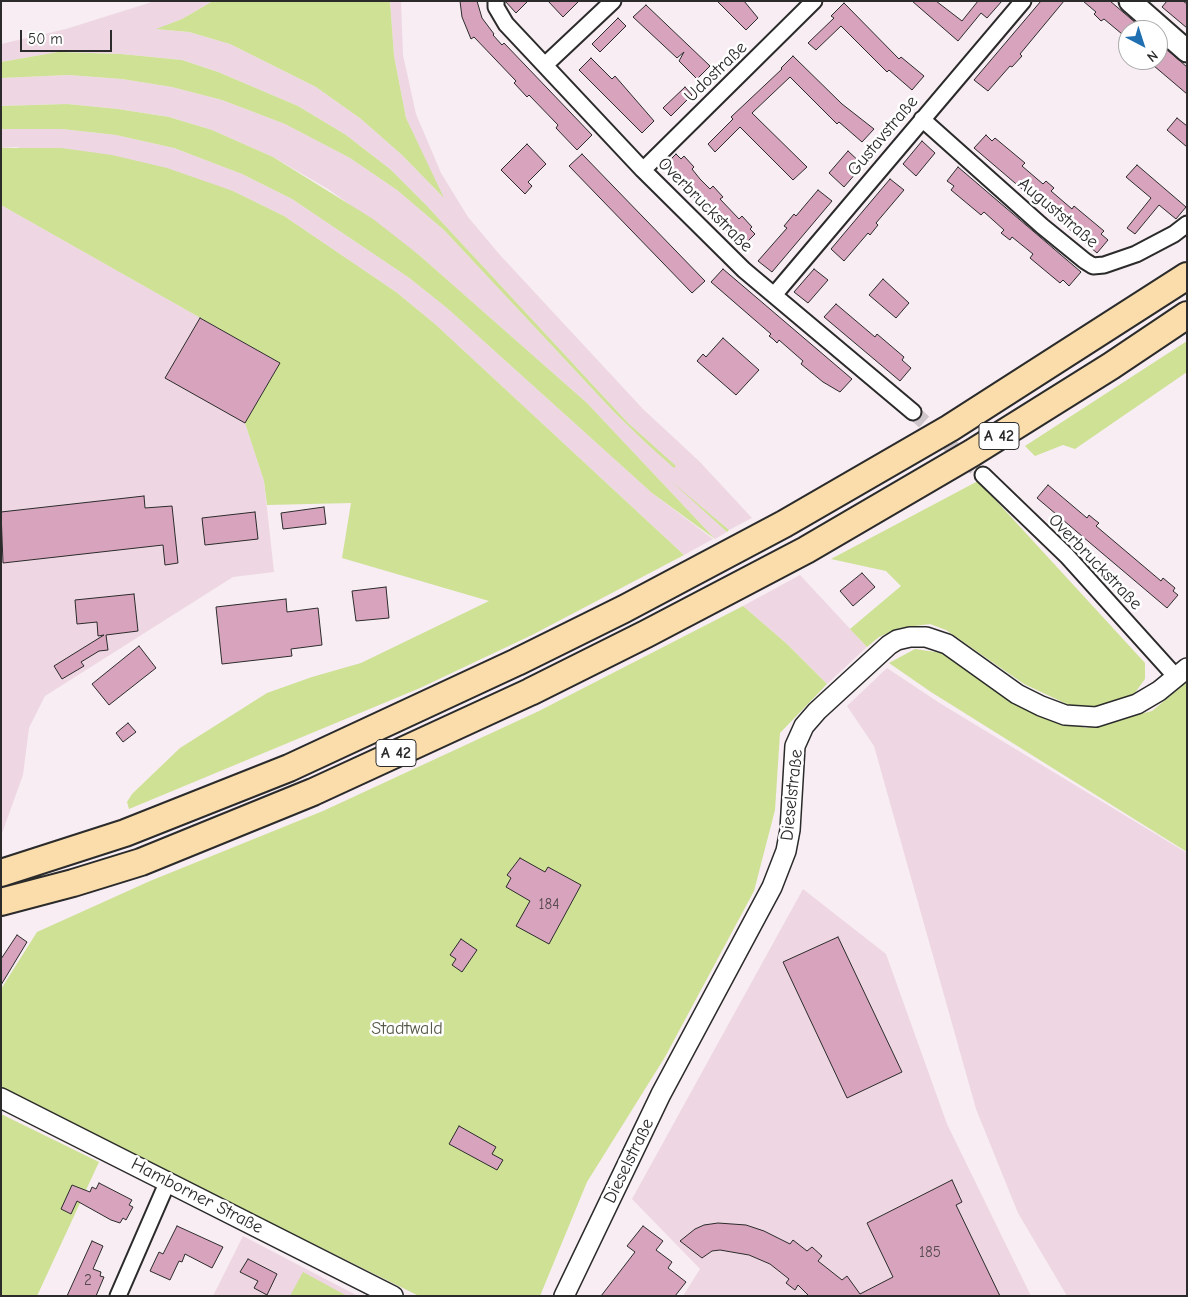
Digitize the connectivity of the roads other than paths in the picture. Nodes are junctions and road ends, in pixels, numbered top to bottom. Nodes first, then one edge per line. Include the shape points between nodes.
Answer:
1 (496, 1) edge
2 (613, 1) edge
3 (814, 1) edge
4 (1023, 1) edge
5 (1130, 1) edge
6 (1187, 51) edge
7 (545, 65) junction
8 (922, 119) junction
9 (643, 170) junction
10 (1187, 224) edge
11 (1187, 276) edge
12 (774, 295) junction
13 (1187, 315) edge
14 (913, 412) tunnel mouth
15 (983, 475) tunnel mouth
16 (1182, 672) edge
17 (1, 873) edge
18 (1, 902) edge
19 (1, 1098) edge
20 (168, 1182) junction
21 (118, 1296) edge
22 (393, 1296) edge
23 (564, 1296) edge

1 - 7 street, Overbruckstraße via 506,24
2 - 7 street
3 - 9 street, Udostraße
4 - 8 street, Gustavstraße
5 - 6 main road
7 - 9 street, Overbruckstraße
8 - 10 street, Auguststraße via 1042,226 1093,266 1136,254
8 - 12 street, Gustavstraße
9 - 12 street, Overbruckstraße via 744,270
11 - 17 highway, A 42 via 950,428 784,524 624,609 290,768 125,833
12 - 14 street, Overbruckstraße
13 - 18 highway, A 42 via 972,453 806,550 530,692 313,792 141,862
15 - 16 street, Overbruckstraße
16 - 23 street, Dieselstraße via 1138,704 1096,717 1066,715 1017,694 947,644 926,636 898,640 878,653 831,697 804,726 795,746 790,830 786,852 772,886 661,1094
19 - 20 street, Hamborner Straße
20 - 21 street
20 - 22 street, Hamborner Straße

